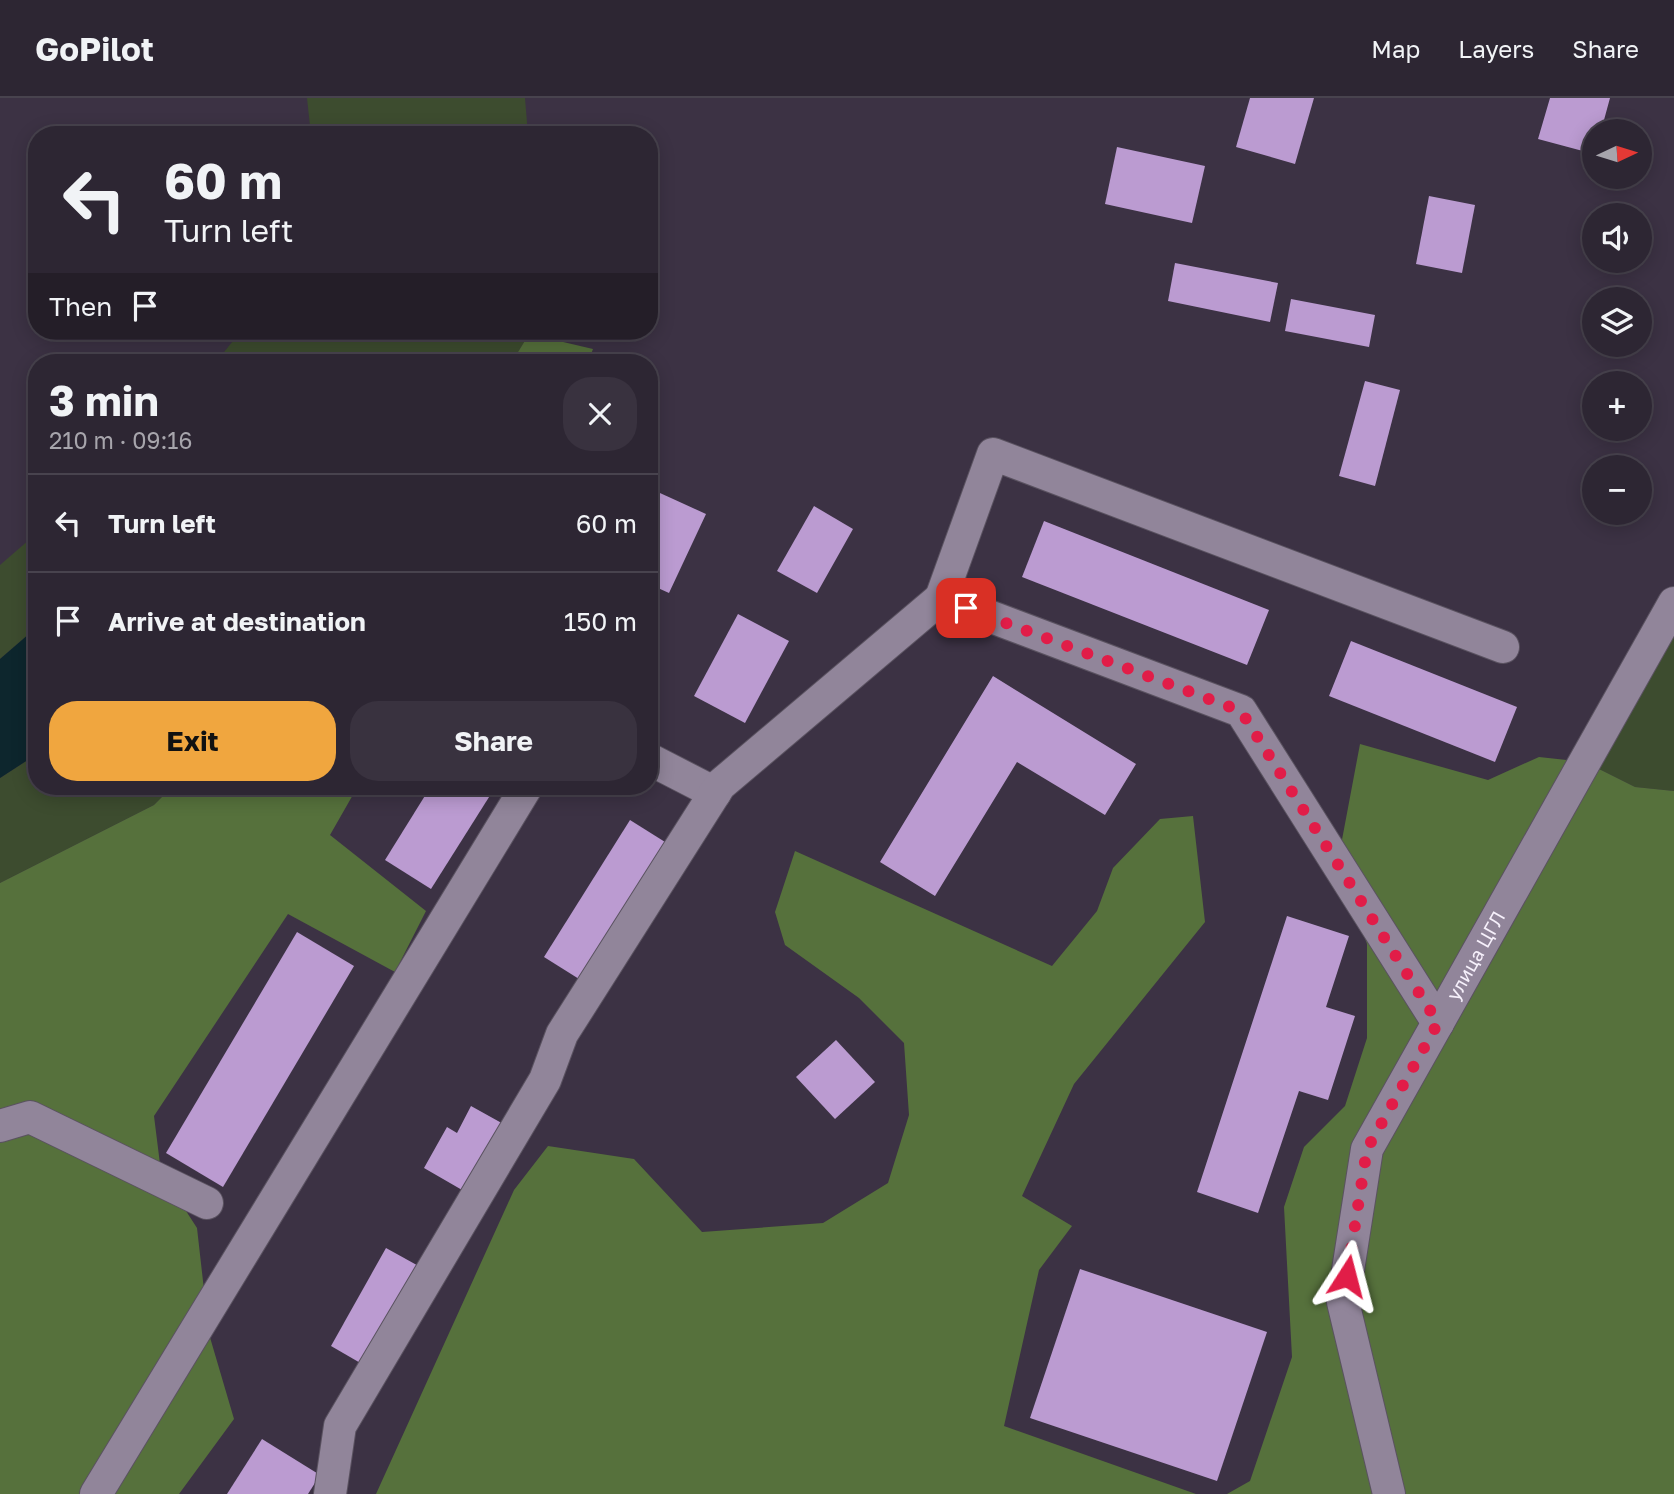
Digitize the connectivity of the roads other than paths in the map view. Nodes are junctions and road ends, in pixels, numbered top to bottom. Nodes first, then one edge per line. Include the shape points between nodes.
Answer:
1 (941, 598) junction
2 (1674, 603) edge
3 (1503, 647) dead end
4 (658, 764) edge
5 (715, 793) junction
6 (522, 795) edge
7 (1438, 1023) junction
8 (0, 1126) edge
9 (207, 1203) dead end
10 (96, 1494) edge
11 (330, 1494) edge
12 (1389, 1494) edge

1 - 3 street via 993,454
1 - 5 street
1 - 7 street via 1241,711
2 - 7 street, улица ЦГЛ
4 - 5 street
5 - 11 street via 562,1034 545,1080 340,1426
6 - 10 street
7 - 12 street, улица ЦГЛ via 1367,1149 1343,1302
8 - 9 street via 30,1117

